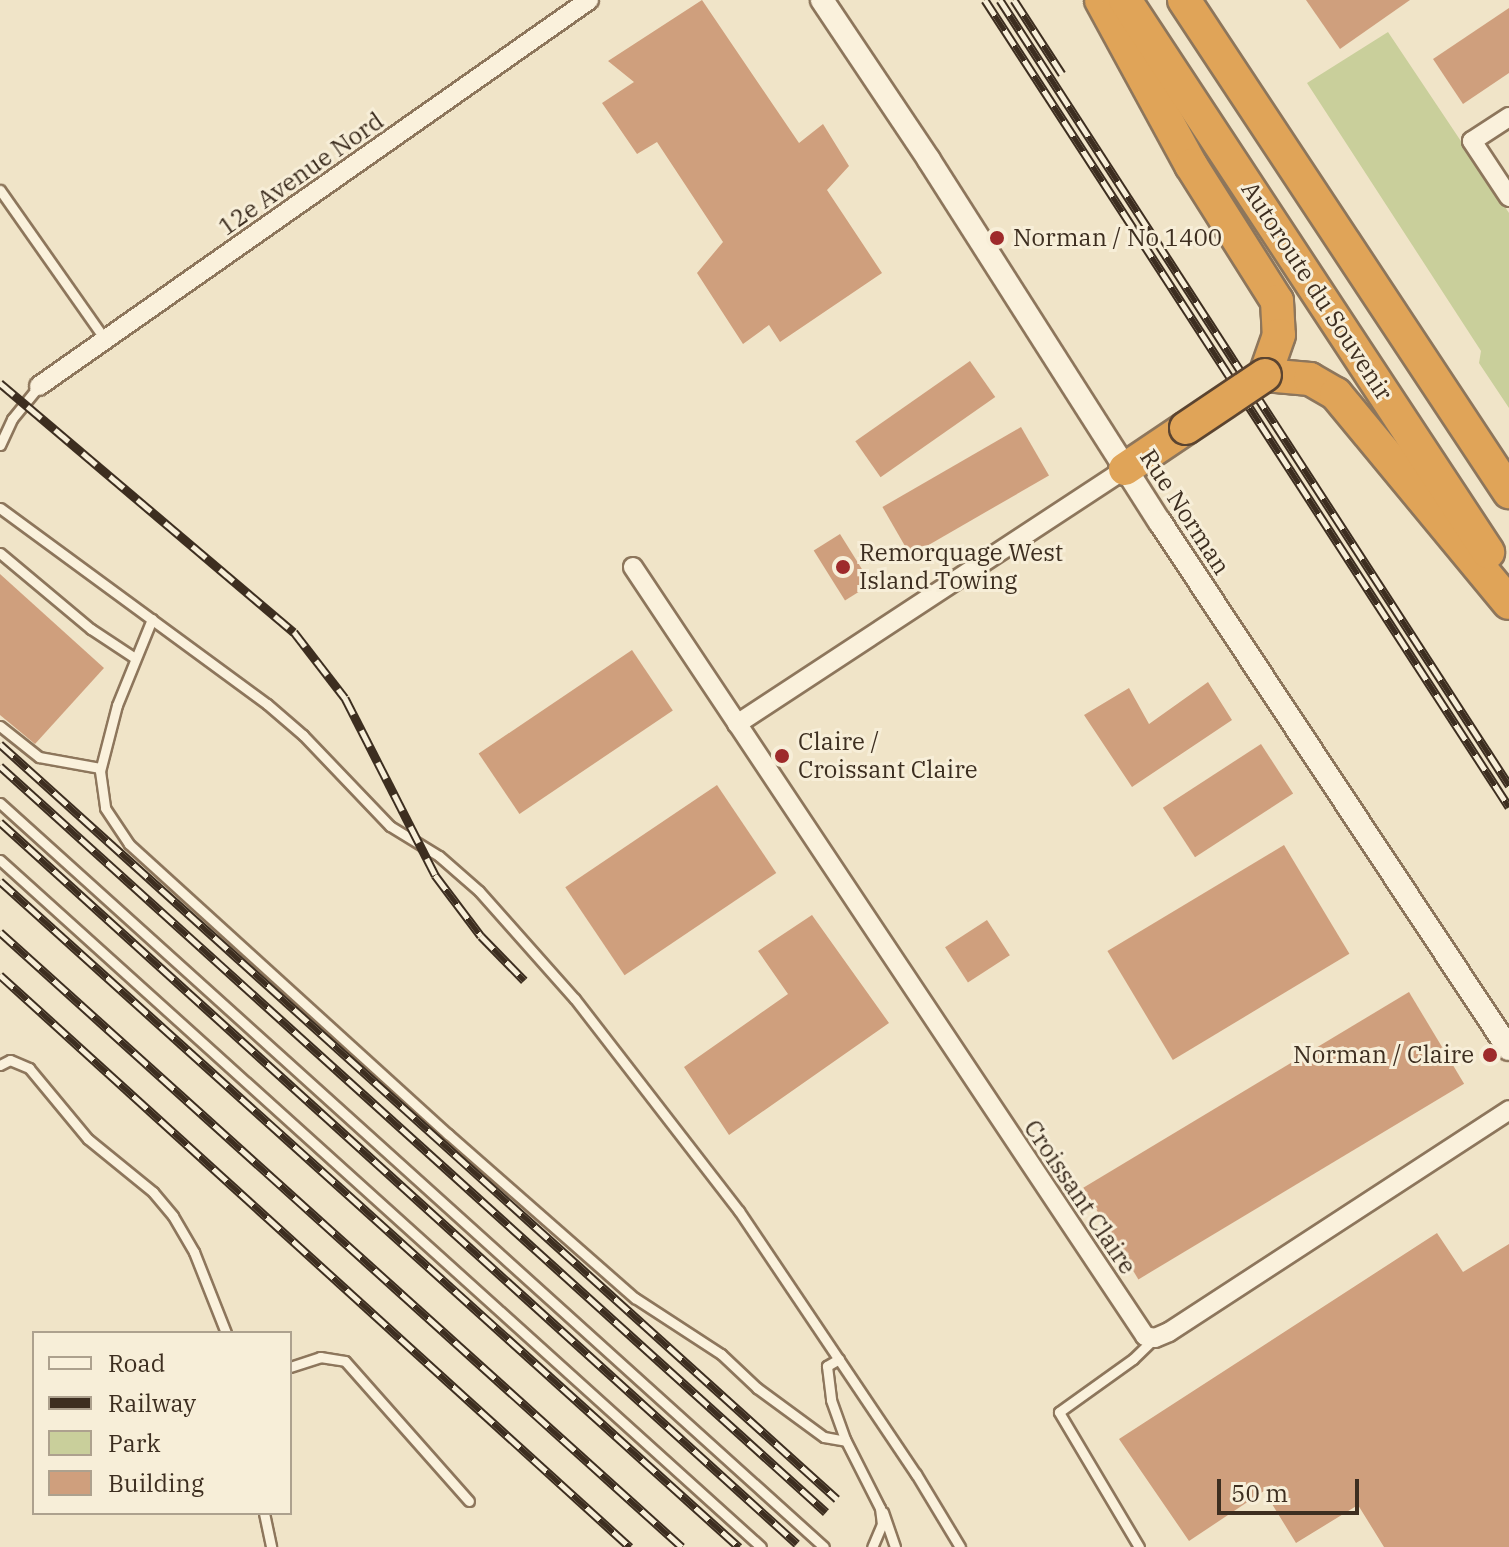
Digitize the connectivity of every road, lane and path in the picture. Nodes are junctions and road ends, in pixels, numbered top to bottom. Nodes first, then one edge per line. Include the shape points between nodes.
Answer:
1 (589, 0) edge
2 (822, 0) edge
3 (1101, 0) edge
4 (1125, 0) edge
5 (1184, 0) edge
6 (1509, 117) edge
7 (0, 190) edge
8 (1509, 197) edge
9 (106, 341) junction
10 (1270, 372) junction
11 (39, 386) joint
12 (0, 445) edge
13 (1125, 469) junction
14 (1509, 492) edge
15 (0, 508) edge
16 (0, 553) edge
17 (633, 567) dead end
18 (1509, 583) edge
19 (1509, 603) edge
20 (152, 619) junction
21 (135, 658) junction
22 (737, 724) junction
23 (0, 726) edge
24 (100, 768) junction
25 (0, 803) edge
26 (0, 860) edge
27 (1509, 1049) edge
28 (0, 1065) edge
29 (1509, 1110) edge
30 (225, 1331) edge
31 (1155, 1338) junction
32 (839, 1359) junction
33 (292, 1366) edge
34 (846, 1441) junction
35 (877, 1499) junction
36 (469, 1501) dead end
37 (264, 1515) edge
38 (271, 1547) edge
39 (761, 1547) edge
40 (824, 1547) edge
41 (872, 1547) edge
42 (895, 1547) edge
43 (960, 1547) edge
44 (1139, 1547) edge

1 - 9 street, 12e Avenue Nord
2 - 13 street, Rue Norman
3 - 10 highway via 1191,165 1277,301 1281,324
4 - 18 highway, Autoroute du Souvenir
5 - 14 highway, Autoroute du Souvenir
6 - 8 street via 1472,141
7 - 9 lane
9 - 11 street, 12e Avenue Nord
10 - 13 highway, bridge
10 - 19 highway via 1310,379 1336,394
11 - 12 lane via 12,419
13 - 22 street
13 - 27 street, Rue Norman
15 - 20 lane
16 - 21 lane via 91,629
17 - 22 street, Croissant Claire
20 - 21 lane
20 - 32 lane via 267,704 390,826 439,856 479,891 645,1086 739,1211
21 - 24 lane
22 - 31 street, Croissant Claire via 1134,1323 1145,1336
23 - 24 lane via 39,757
24 - 34 lane via 105,808 140,855 436,1124 642,1304 721,1354 824,1437
25 - 40 lane
26 - 39 lane
28 - 30 lane via 10,1060 29,1068 88,1139 153,1192 182,1229
29 - 31 street
31 - 44 lane via 1059,1412
32 - 34 lane via 827,1366 827,1380
32 - 43 lane
33 - 36 lane via 320,1357 345,1361
34 - 35 lane
35 - 41 lane via 882,1524
35 - 42 lane
37 - 38 lane

